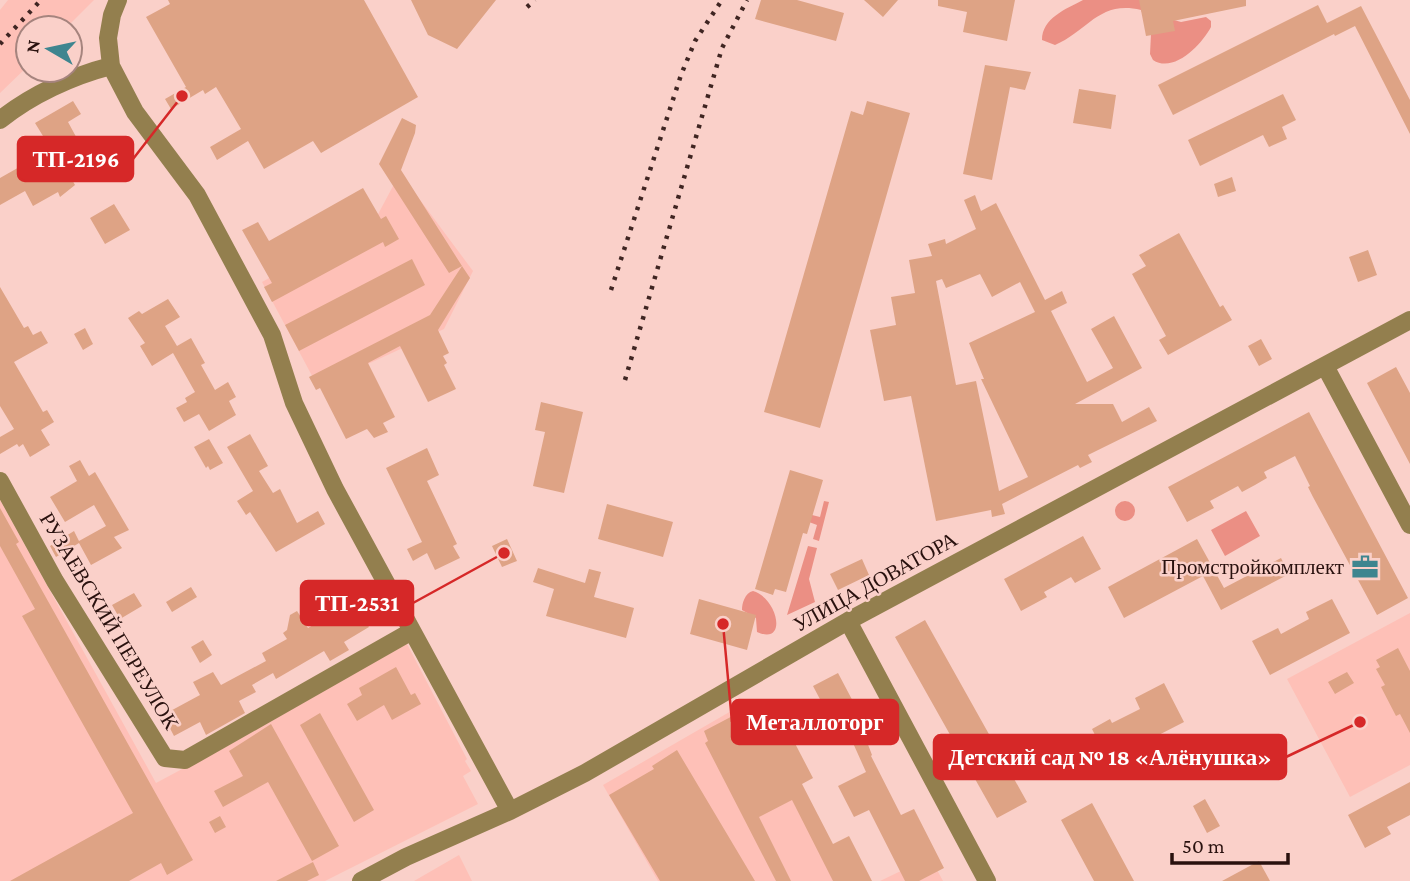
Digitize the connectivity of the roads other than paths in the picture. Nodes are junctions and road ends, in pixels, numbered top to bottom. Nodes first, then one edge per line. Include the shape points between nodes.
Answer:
1 (118, 0) edge
2 (111, 66) junction
3 (0, 120) edge
4 (1410, 320) edge
5 (1325, 366) junction
6 (0, 481) edge
7 (1410, 525) edge
8 (848, 621) junction
9 (412, 631) junction
10 (510, 811) junction
11 (360, 881) edge
12 (987, 881) edge

1 - 2 street via 108,38
2 - 3 street via 46,91
2 - 9 street via 135,112 197,195 272,335 294,403
4 - 5 street, УЛИЦА ДОВАТОРА
5 - 7 street
5 - 8 street, УЛИЦА ДОВАТОРА
6 - 9 street, РУЗАЕВСКИЙ ПЕРЕУЛОК via 165,758 185,760
8 - 10 street, УЛИЦА ДОВАТОРА via 585,773
8 - 12 street
9 - 10 street
10 - 11 street, УЛИЦА ДОВАТОРА

